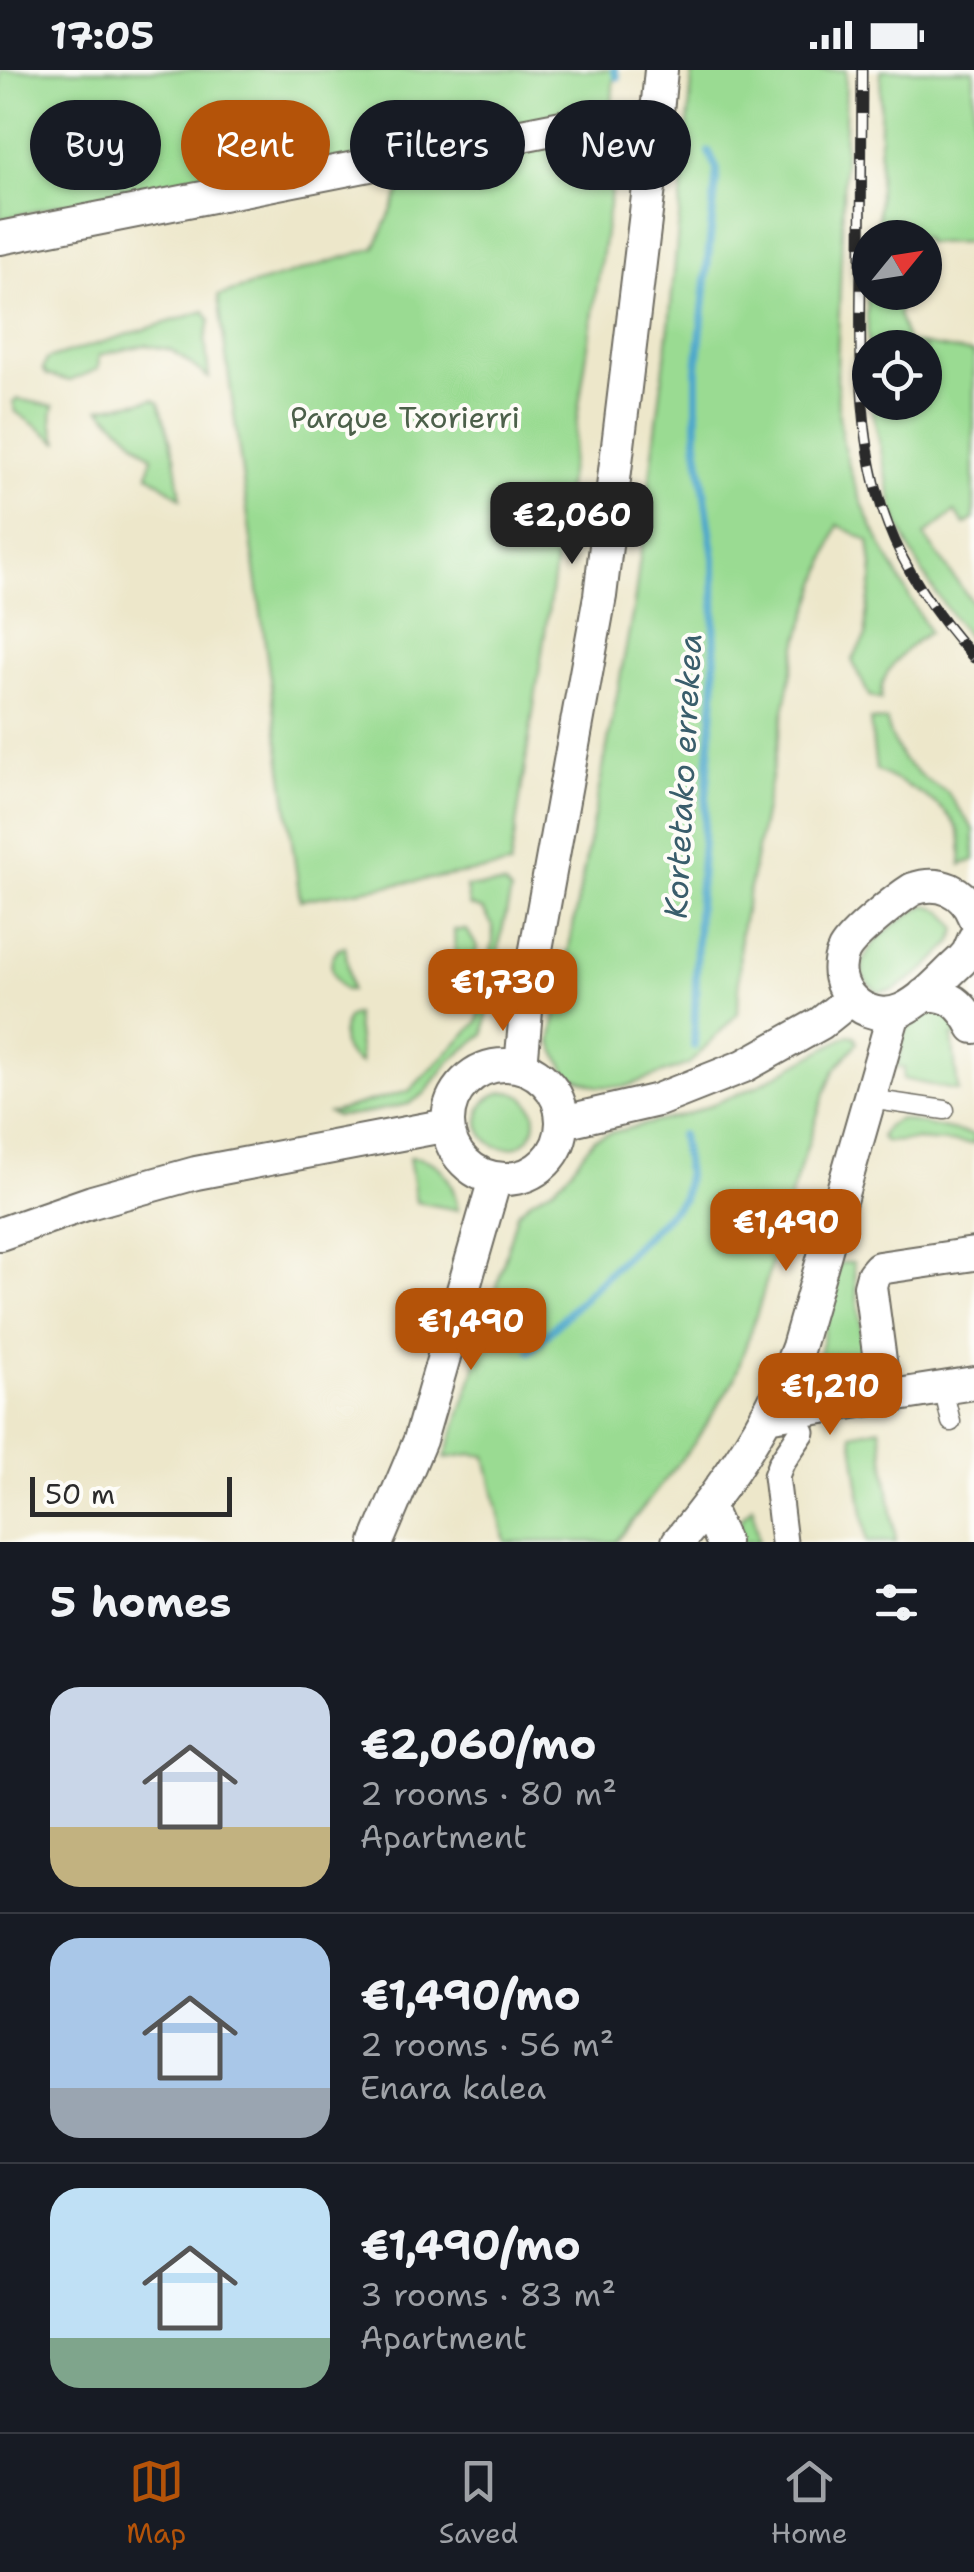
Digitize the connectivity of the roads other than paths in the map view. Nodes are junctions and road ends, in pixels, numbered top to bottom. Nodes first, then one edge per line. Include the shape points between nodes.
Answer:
1 (661, 70) edge
2 (658, 100) edge
3 (545, 130) edge
4 (647, 190) edge
5 (0, 238) edge
6 (960, 883) edge
7 (974, 917) edge
8 (974, 944) edge
9 (924, 995) junction
10 (851, 999) junction
11 (894, 1013) junction
12 (974, 1028) edge
13 (521, 1068) junction
14 (869, 1098) junction
15 (945, 1110) dead end
16 (562, 1122) junction
17 (448, 1126) junction
18 (495, 1179) junction
19 (0, 1234) edge
20 (974, 1254) edge
21 (959, 1385) edge
22 (884, 1398) junction
23 (766, 1416) junction
24 (952, 1422) dead end
25 (802, 1432) dead end
26 (706, 1510) junction
27 (377, 1542) edge
28 (678, 1542) edge
29 (722, 1542) edge
30 (784, 1542) edge

1 - 2 street
3 - 5 street
4 - 13 street via 600,596 527,1000
6 - 7 street
6 - 10 street via 913,889 848,944 840,968
8 - 9 street
9 - 11 street
9 - 12 street via 956,1002
10 - 11 street via 874,1013
10 - 16 street via 744,1066 658,1100
11 - 14 street
13 - 16 street via 551,1088
13 - 17 street via 503,1065 470,1077 457,1091
14 - 15 lane
14 - 23 street via 798,1347
16 - 18 street via 553,1154 542,1166 512,1180
17 - 18 street via 462,1160
17 - 19 street via 196,1172
18 - 27 street via 420,1440
20 - 22 street via 880,1268 874,1275
21 - 22 street
21 - 24 lane
22 - 23 street
23 - 26 street
25 - 30 street via 776,1476
26 - 28 street
26 - 29 street

